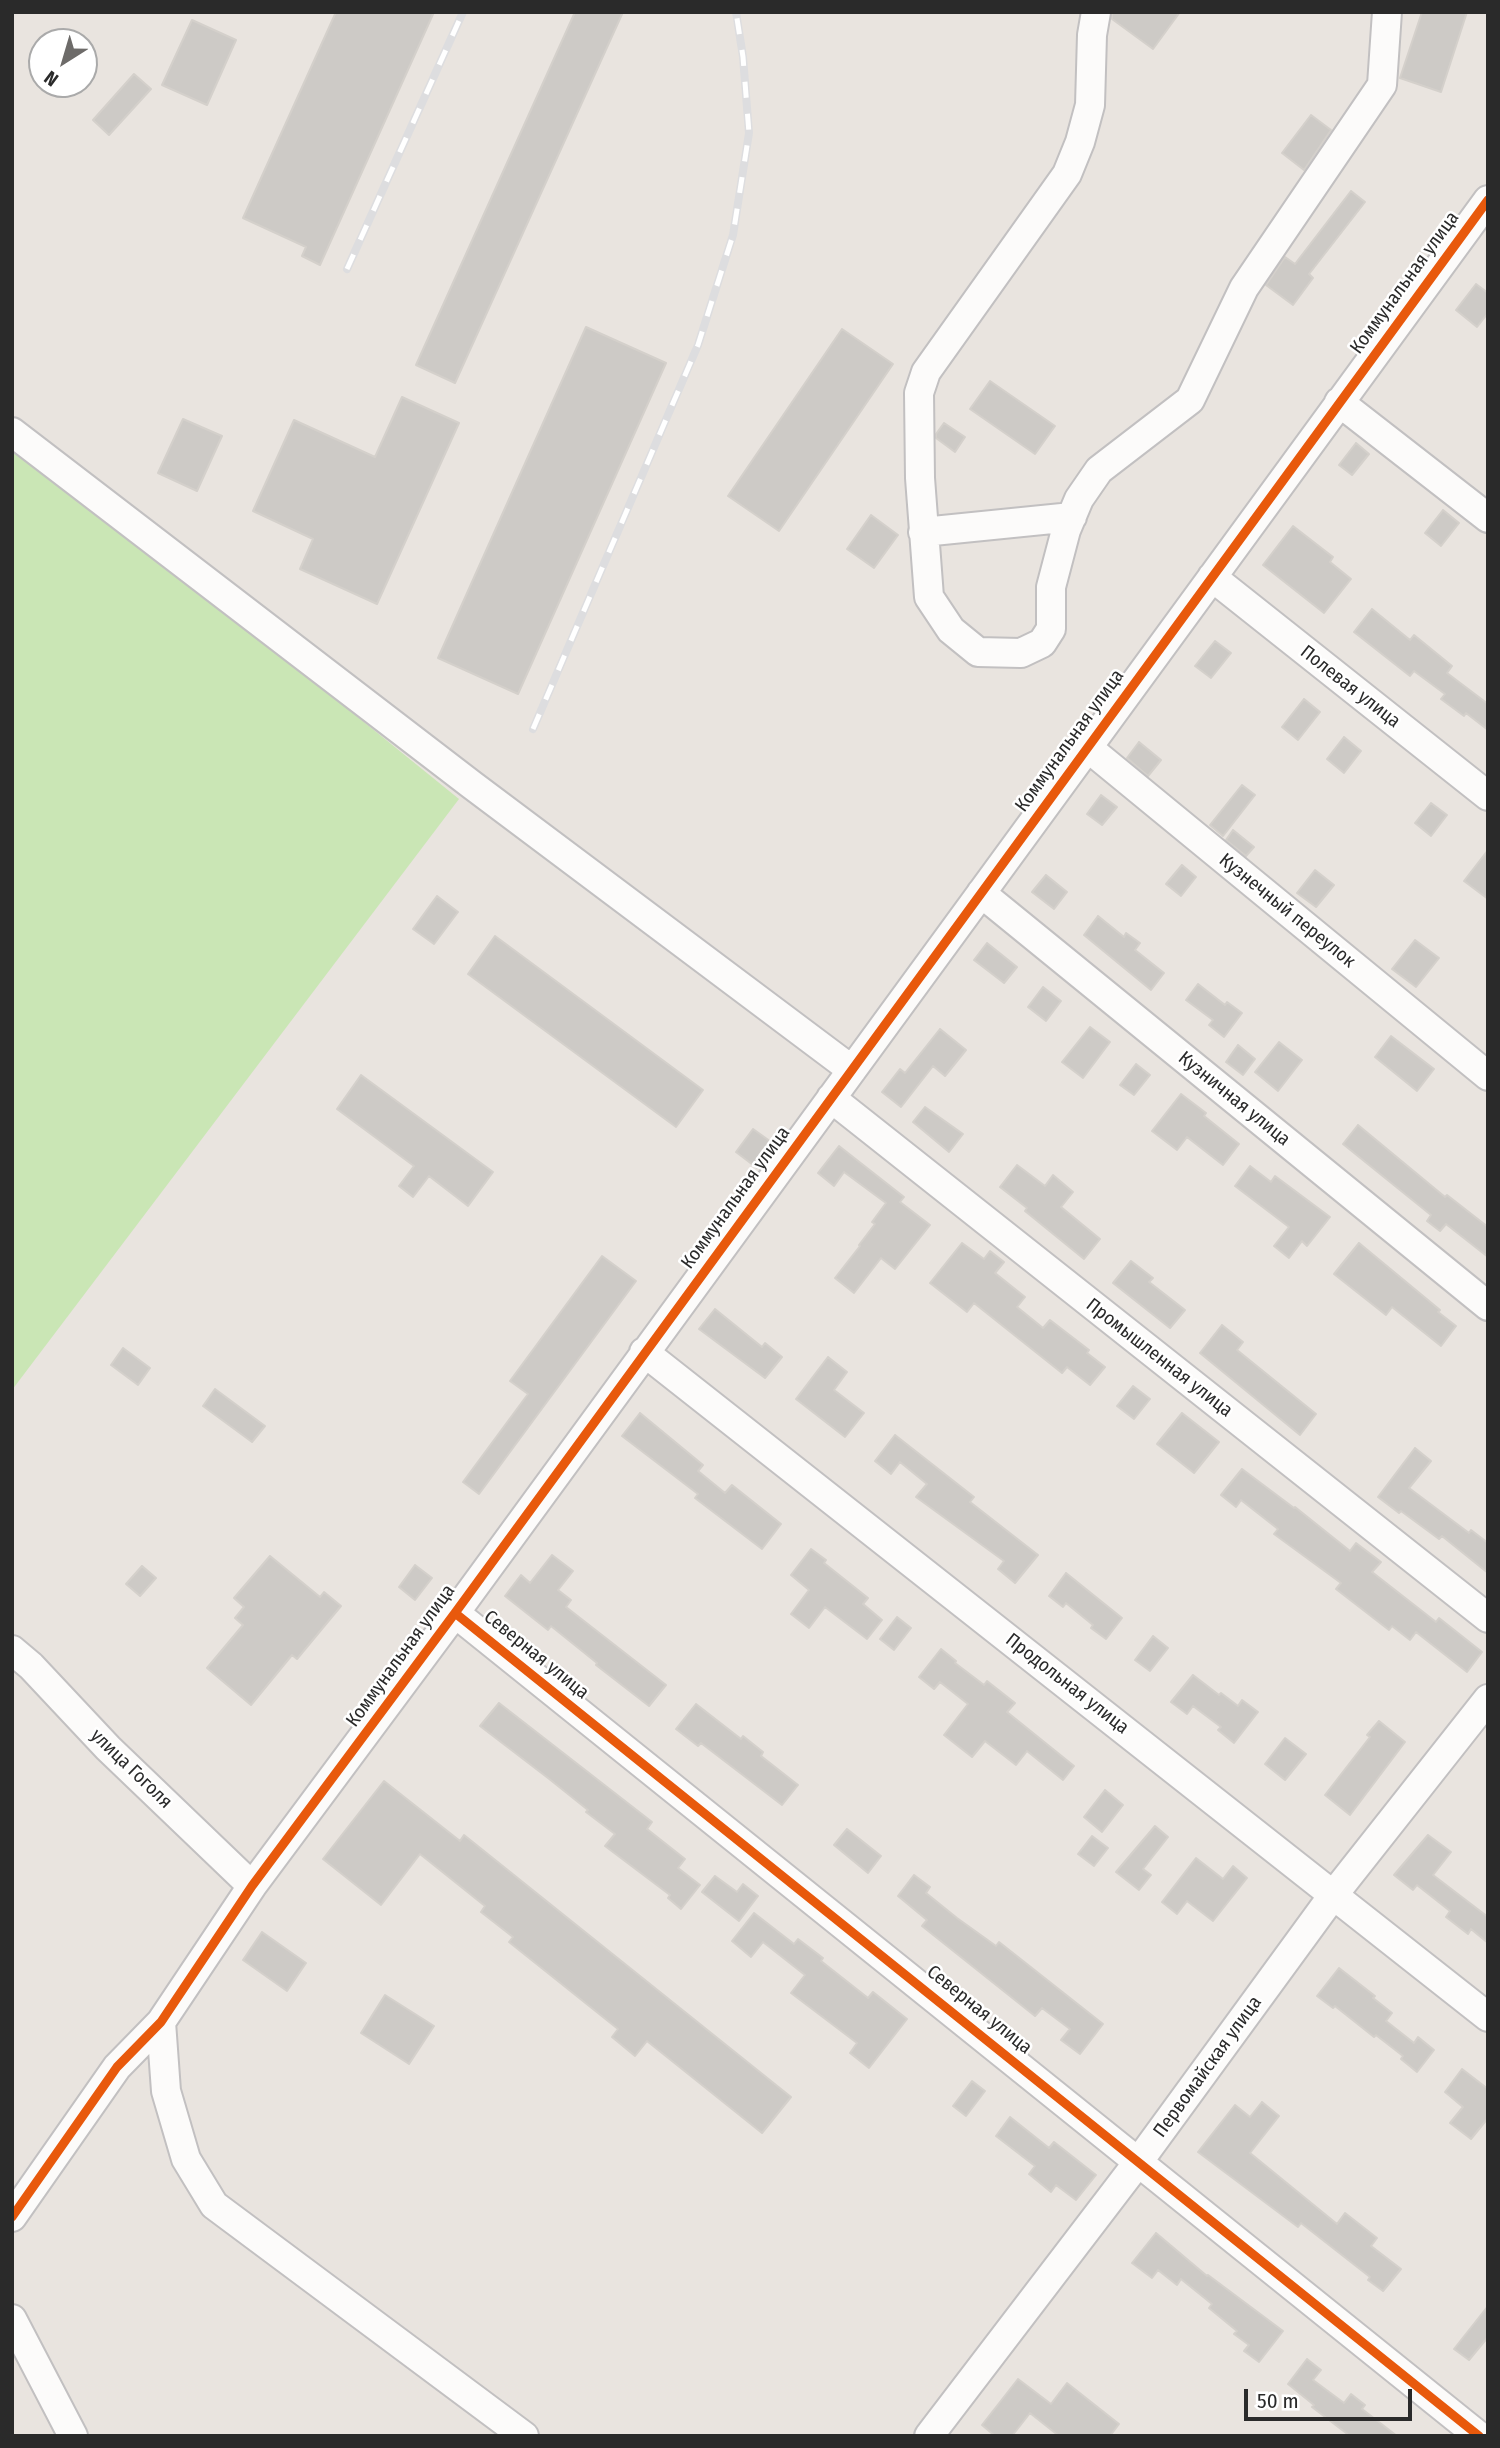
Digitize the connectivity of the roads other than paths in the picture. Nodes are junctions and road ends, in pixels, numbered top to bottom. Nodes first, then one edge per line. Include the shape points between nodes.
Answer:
1 (1096, 12) edge
2 (1387, 12) edge
3 (1484, 211) edge
4 (1339, 402) junction
5 (12, 432) edge
6 (1072, 517) junction
7 (1488, 519) edge
8 (923, 532) junction
9 (1212, 577) junction
10 (1087, 747) junction
11 (1488, 796) edge
12 (981, 893) junction
13 (852, 1070) junction
14 (1488, 1076) edge
15 (831, 1098) junction
16 (1488, 1306) edge
17 (644, 1352) junction
18 (455, 1613) junction
19 (1488, 1618) edge
20 (12, 1650) edge
21 (1488, 1699) edge
22 (253, 1886) junction
23 (1334, 1894) junction
24 (1488, 2017) edge
25 (162, 2022) junction
26 (1139, 2161) junction
27 (12, 2217) edge
28 (12, 2319) edge
29 (73, 2436) edge
30 (524, 2436) edge
31 (929, 2436) edge
32 (1479, 2436) edge

1 - 8 street via 1090,105 1067,174 926,372 919,393
2 - 6 street via 1382,85 1244,288 1190,400 1099,470
3 - 4 street, Коммунальная улица
4 - 7 street
4 - 9 street, Коммунальная улица
5 - 13 street
6 - 8 street
6 - 8 street via 1051,587 1051,629 1042,643 1021,653 978,652 951,630 929,597
9 - 10 street, Коммунальная улица
9 - 11 street, Полевая улица
10 - 12 street, Коммунальная улица
10 - 14 street, Кузнечный переулок
12 - 13 street, Коммунальная улица
12 - 16 street, Кузничная улица
13 - 15 street, Коммунальная улица
15 - 17 street, Коммунальная улица
15 - 19 street, Промышленная улица
17 - 18 street, Коммунальная улица
17 - 23 street, Продольная улица
18 - 22 street, Коммунальная улица
18 - 26 street, Северная улица
20 - 22 street, улица Гоголя
21 - 23 street, Первомайская улица
22 - 25 street, Коммунальная улица
23 - 24 street, Продольная улица
23 - 26 street, Первомайская улица
25 - 27 street, Коммунальная улица via 117,2067
25 - 30 street via 166,2091 182,2148 215,2205
26 - 31 street, Первомайская улица
26 - 32 street, Северная улица
28 - 29 street

